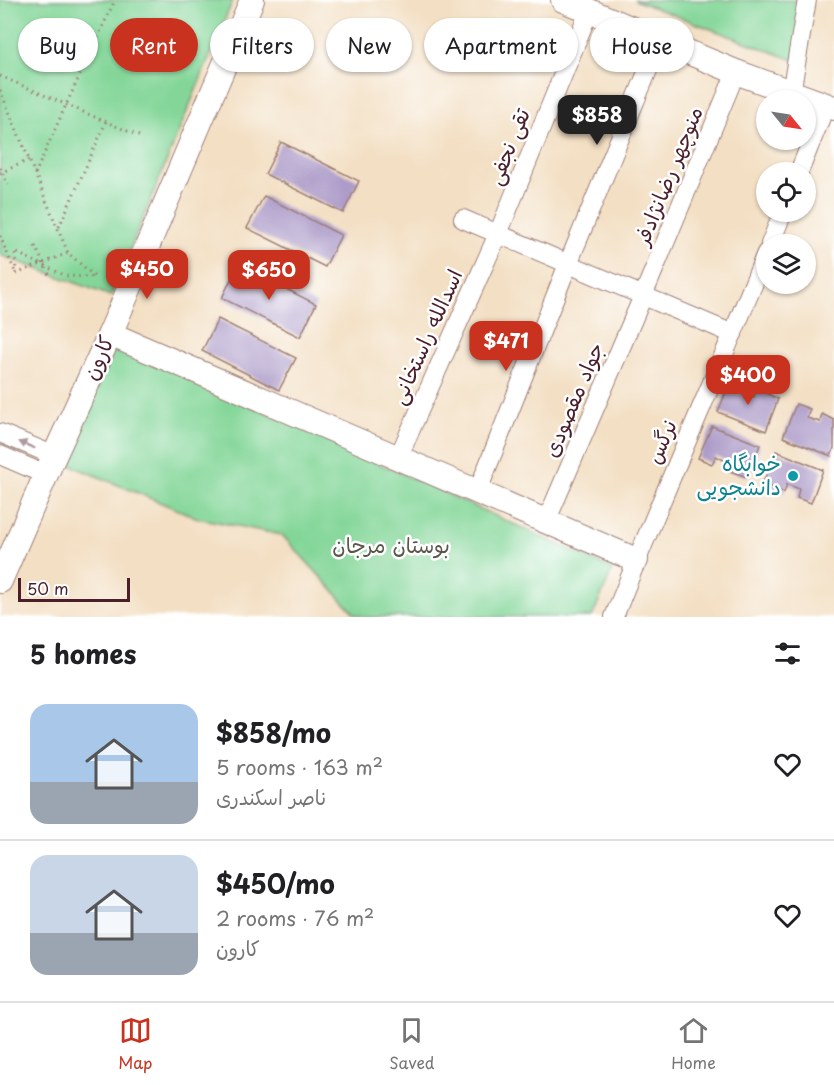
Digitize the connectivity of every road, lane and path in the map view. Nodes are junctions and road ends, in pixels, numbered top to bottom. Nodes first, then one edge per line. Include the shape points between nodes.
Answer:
1 (115, 0) edge
2 (252, 0) edge
3 (563, 0) edge
4 (807, 0) edge
5 (589, 11) junction
6 (606, 18) edge
7 (694, 55) edge
8 (647, 72) edge
9 (735, 72) junction
10 (0, 76) edge
11 (0, 90) edge
12 (783, 90) edge
13 (792, 90) edge
14 (66, 105) junction
15 (830, 106) edge
16 (106, 122) junction
17 (139, 136) dead end
18 (29, 160) junction
19 (804, 162) edge
20 (1, 171) edge
21 (35, 174) junction
22 (8, 185) dead end
23 (462, 219) dead end
24 (58, 228) junction
25 (498, 234) junction
26 (0, 236) edge
27 (35, 246) dead end
28 (68, 253) junction
29 (43, 263) junction
30 (568, 264) junction
31 (16, 274) junction
32 (50, 277) dead end
33 (756, 278) edge
34 (643, 296) junction
35 (110, 334) junction
36 (734, 334) junction
37 (0, 433) edge
38 (0, 455) edge
39 (398, 458) junction
40 (50, 466) junction
41 (477, 493) junction
42 (546, 522) junction
43 (636, 560) junction
44 (0, 581) edge
45 (614, 617) edge

1 - 14 path
2 - 35 street, کارون
3 - 5 street
4 - 13 street
5 - 6 street
5 - 25 street, تقی نجفی
7 - 9 street
8 - 30 street
9 - 12 street
9 - 34 street, منوچهر رضانژادفر
10 - 14 path
11 - 18 path
14 - 16 path
14 - 21 path
15 - 19 street
16 - 17 path
16 - 24 path
18 - 20 path
18 - 21 path
20 - 22 path
21 - 24 path
23 - 25 street
24 - 28 path
25 - 30 street
25 - 39 street, اسدالله راستخانی
26 - 31 path
27 - 29 path
28 - 29 path
28 - 31 path via 95,277 66,276 15,252
29 - 31 path
29 - 32 path
30 - 34 street
30 - 41 street
33 - 36 street, نرگس
34 - 36 street
34 - 42 street, جواد مقصودی
35 - 39 street
35 - 40 street, کارون
36 - 43 street, نرگس
40 -> 37 street
38 - 40 street
39 - 41 street
40 - 44 street, کارون
41 - 42 street
42 - 43 street
43 - 45 street, نرگس

